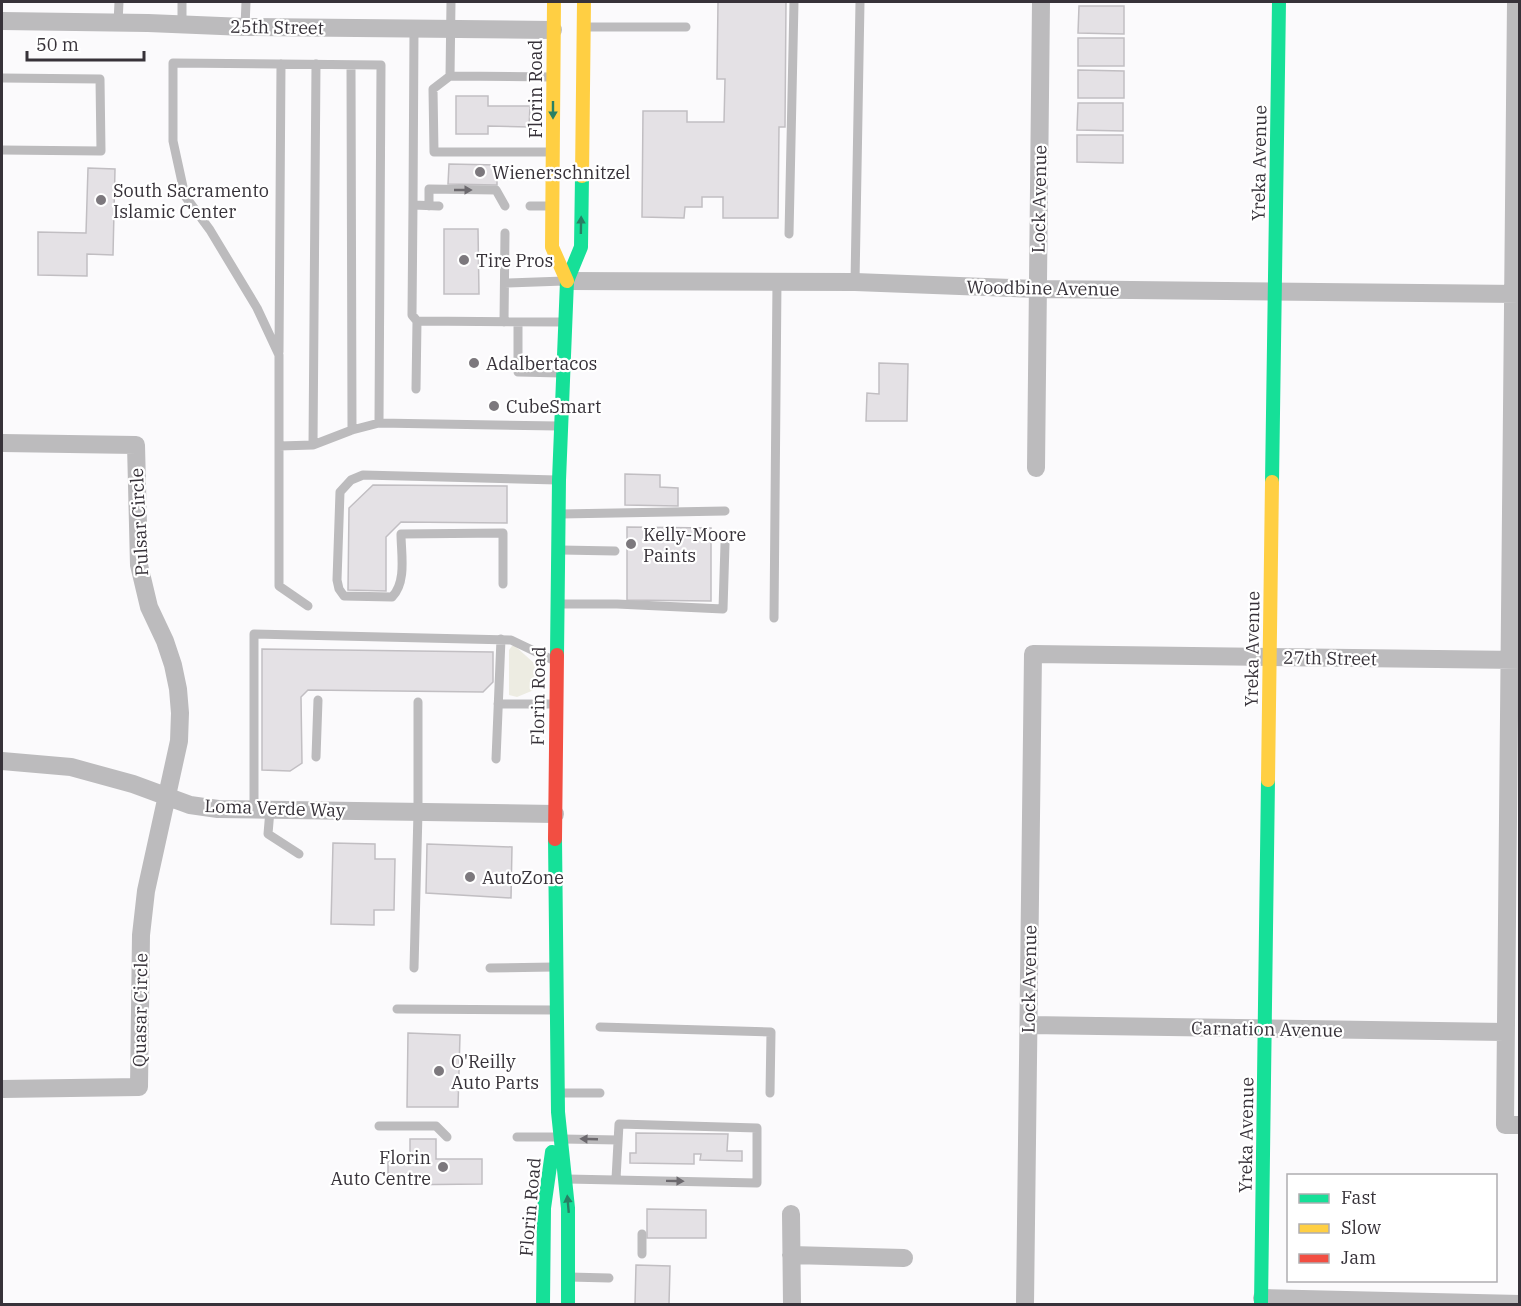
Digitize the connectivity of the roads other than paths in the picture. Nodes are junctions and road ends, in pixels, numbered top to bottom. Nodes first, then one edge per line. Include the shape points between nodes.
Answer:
1 (118, 2) edge
2 (182, 2) edge
3 (246, 2) edge
4 (451, 2) edge
5 (554, 2) edge
6 (573, 2) edge
7 (584, 2) edge
8 (794, 2) edge
9 (860, 2) edge
10 (1041, 2) edge
11 (1279, 2) edge
12 (1516, 2) edge
13 (2, 21) edge
14 (118, 22) junction
15 (182, 24) junction
16 (245, 27) junction
17 (583, 27) junction
18 (686, 27) dead end
19 (414, 29) junction
20 (450, 29) junction
21 (554, 30) junction
22 (281, 64) junction
23 (316, 64) junction
24 (351, 65) junction
25 (450, 76) junction
26 (553, 77) junction
27 (2, 78) edge
28 (583, 89) junction
29 (2, 150) edge
30 (553, 152) junction
31 (413, 205) junction
32 (429, 206) junction
33 (439, 206) dead end
34 (505, 206) dead end
35 (530, 206) dead end
36 (552, 207) junction
37 (505, 232) dead end
38 (789, 234) dead end
39 (567, 281) junction
40 (777, 281) junction
41 (855, 282) junction
42 (505, 283) junction
43 (1038, 290) junction
44 (1275, 291) junction
45 (1516, 294) edge
46 (417, 321) junction
47 (504, 321) junction
48 (518, 322) junction
49 (565, 322) junction
50 (279, 355) junction
51 (563, 373) junction
52 (416, 389) dead end
53 (379, 423) junction
54 (561, 426) junction
55 (352, 430) junction
56 (2, 443) edge
57 (314, 445) junction
58 (279, 446) junction
59 (1036, 468) dead end
60 (559, 480) junction
61 (725, 511) dead end
62 (559, 514) junction
63 (725, 544) dead end
64 (558, 550) junction
65 (615, 551) dead end
66 (503, 584) dead end
67 (558, 604) junction
68 (308, 606) dead end
69 (774, 618) dead end
70 (501, 639) junction
71 (1033, 654) joint
72 (1270, 657) junction
73 (1514, 660) edge
74 (557, 662) junction
75 (318, 700) dead end
76 (418, 702) dead end
77 (498, 704) junction
78 (556, 704) junction
79 (316, 757) dead end
80 (496, 759) dead end
81 (2, 762) edge
82 (165, 797) junction
83 (262, 810) junction
84 (418, 812) junction
85 (555, 814) junction
86 (299, 854) dead end
87 (1513, 941) edge
88 (556, 967) junction
89 (414, 968) dead end
90 (490, 968) dead end
91 (397, 1009) dead end
92 (557, 1010) junction
93 (1029, 1025) junction
94 (600, 1027) dead end
95 (1265, 1029) junction
96 (1505, 1032) junction
97 (2, 1089) edge
98 (558, 1093) junction
99 (600, 1093) dead end
100 (770, 1093) dead end
101 (1520, 1125) edge
102 (379, 1126) dead end
103 (447, 1137) dead end
104 (518, 1137) dead end
105 (558, 1138) junction
106 (618, 1140) junction
107 (565, 1179) junction
108 (616, 1179) junction
109 (791, 1214) dead end
110 (642, 1234) dead end
111 (642, 1254) dead end
112 (791, 1255) junction
113 (904, 1258) dead end
114 (568, 1277) junction
115 (609, 1278) dead end
116 (1261, 1301) edge
117 (1501, 1303) edge
118 (1520, 1304) edge
119 (543, 1305) edge
120 (568, 1305) edge
121 (792, 1305) edge
122 (1025, 1305) edge

1 - 14 lane
2 - 15 lane
3 - 16 lane
4 - 20 lane
5 - 21 main road, Florin Road
6 - 17 main road
7 - 17 main road, Florin Road
8 - 38 lane
9 - 41 lane
10 - 43 street, Lock Avenue
11 - 44 main road, Yreka Avenue
12 - 45 street
13 - 14 street, 25th Street
14 - 15 street, 25th Street
15 - 16 street, 25th Street
16 - 19 street, 25th Street
17 - 18 lane
17 - 28 main road, Florin Road
19 - 20 street, 25th Street
19 - 31 lane
20 - 21 street, 25th Street
20 - 25 lane
21 - 26 main road, Florin Road
21 - 28 main road
22 - 23 lane
22 - 50 lane
22 - 50 lane via 173,63 173,141 185,196 258,308
23 - 24 lane
23 - 57 lane
24 - 53 lane via 381,65
24 - 55 lane
25 - 26 lane
25 - 30 lane via 434,89 434,152
26 -> 30 main road, Florin Road
27 - 29 lane via 100,79 101,151
39 -> 28 main road, Florin Road via 581,247
30 - 36 main road, Florin Road
31 - 32 lane
31 - 46 lane via 412,315
32 - 33 lane
32 -> 34 lane via 429,189 496,190
35 - 36 lane
36 - 39 main road, Florin Road via 552,248
37 - 42 lane
39 - 40 street, Woodbine Avenue
39 - 42 lane
39 - 49 main road, Florin Road
40 - 41 street, Woodbine Avenue
40 - 69 lane
41 - 43 street, Woodbine Avenue
42 - 47 lane
43 - 44 street, Woodbine Avenue
43 - 59 street, Lock Avenue
44 - 45 street, Woodbine Avenue
44 - 72 main road, Yreka Avenue
45 - 73 street
46 - 47 lane
46 - 52 lane
47 - 48 lane
48 - 49 lane
48 - 51 lane via 518,372
49 - 51 main road, Florin Road
50 - 58 lane
51 - 54 main road, Florin Road
53 - 54 lane
53 - 55 lane
54 - 60 main road, Florin Road
55 - 57 lane
56 - 82 street, Pulsar Circle via 136,445 139,565 149,607 165,641 178,689 179,741
57 - 58 lane
58 - 68 lane via 279,586
60 - 62 main road, Florin Road
60 - 66 lane via 363,475 351,480 340,492 337,580 344,596 392,597 397,593 401,534 503,533
61 - 62 lane
62 - 64 main road, Florin Road
63 - 67 lane via 723,609
64 - 65 lane
64 - 67 main road, Florin Road
67 - 74 main road, Florin Road
70 - 74 lane
70 - 77 lane
70 - 83 lane via 254,634
71 - 72 street, 27th Street
71 - 93 street, Lock Avenue
72 - 73 street, 27th Street
72 - 95 main road, Yreka Avenue
73 - 87 street
74 - 78 main road, Florin Road
75 - 79 lane
76 - 84 lane
77 - 78 lane
77 - 80 lane
78 - 85 main road, Florin Road
81 - 82 street, Loma Verde Way via 82,769
82 - 83 street, Loma Verde Way via 218,809
82 - 97 street, Quasar Circle via 141,935 139,1088
83 - 84 street, Loma Verde Way
83 - 86 lane via 268,834
84 - 85 street, Loma Verde Way
84 - 89 lane
85 - 88 main road, Florin Road
87 - 96 street
88 - 90 lane
88 - 92 main road, Florin Road
91 - 92 lane
92 - 98 main road, Florin Road
93 - 95 street, Carnation Avenue
93 - 122 street, Lock Avenue
94 - 100 lane via 771,1032
95 - 96 street, Carnation Avenue
95 - 116 main road, Yreka Avenue
96 - 101 street via 1505,1125
98 - 99 lane
98 - 105 main road, Florin Road
102 - 103 lane via 436,1126
104 - 105 lane
106 -> 105 lane
105 - 107 main road, Florin Road
105 - 119 main road, Florin Road via 544,1208
106 - 108 lane
108 -> 106 lane via 757,1183 758,1128 619,1124
107 - 108 lane
114 -> 107 main road, Florin Road via 575,1234
109 - 112 street
110 - 111 lane
112 - 113 street
112 - 121 street
114 - 115 lane
114 - 120 main road, Florin Road
116 - 117 street
117 - 118 street

